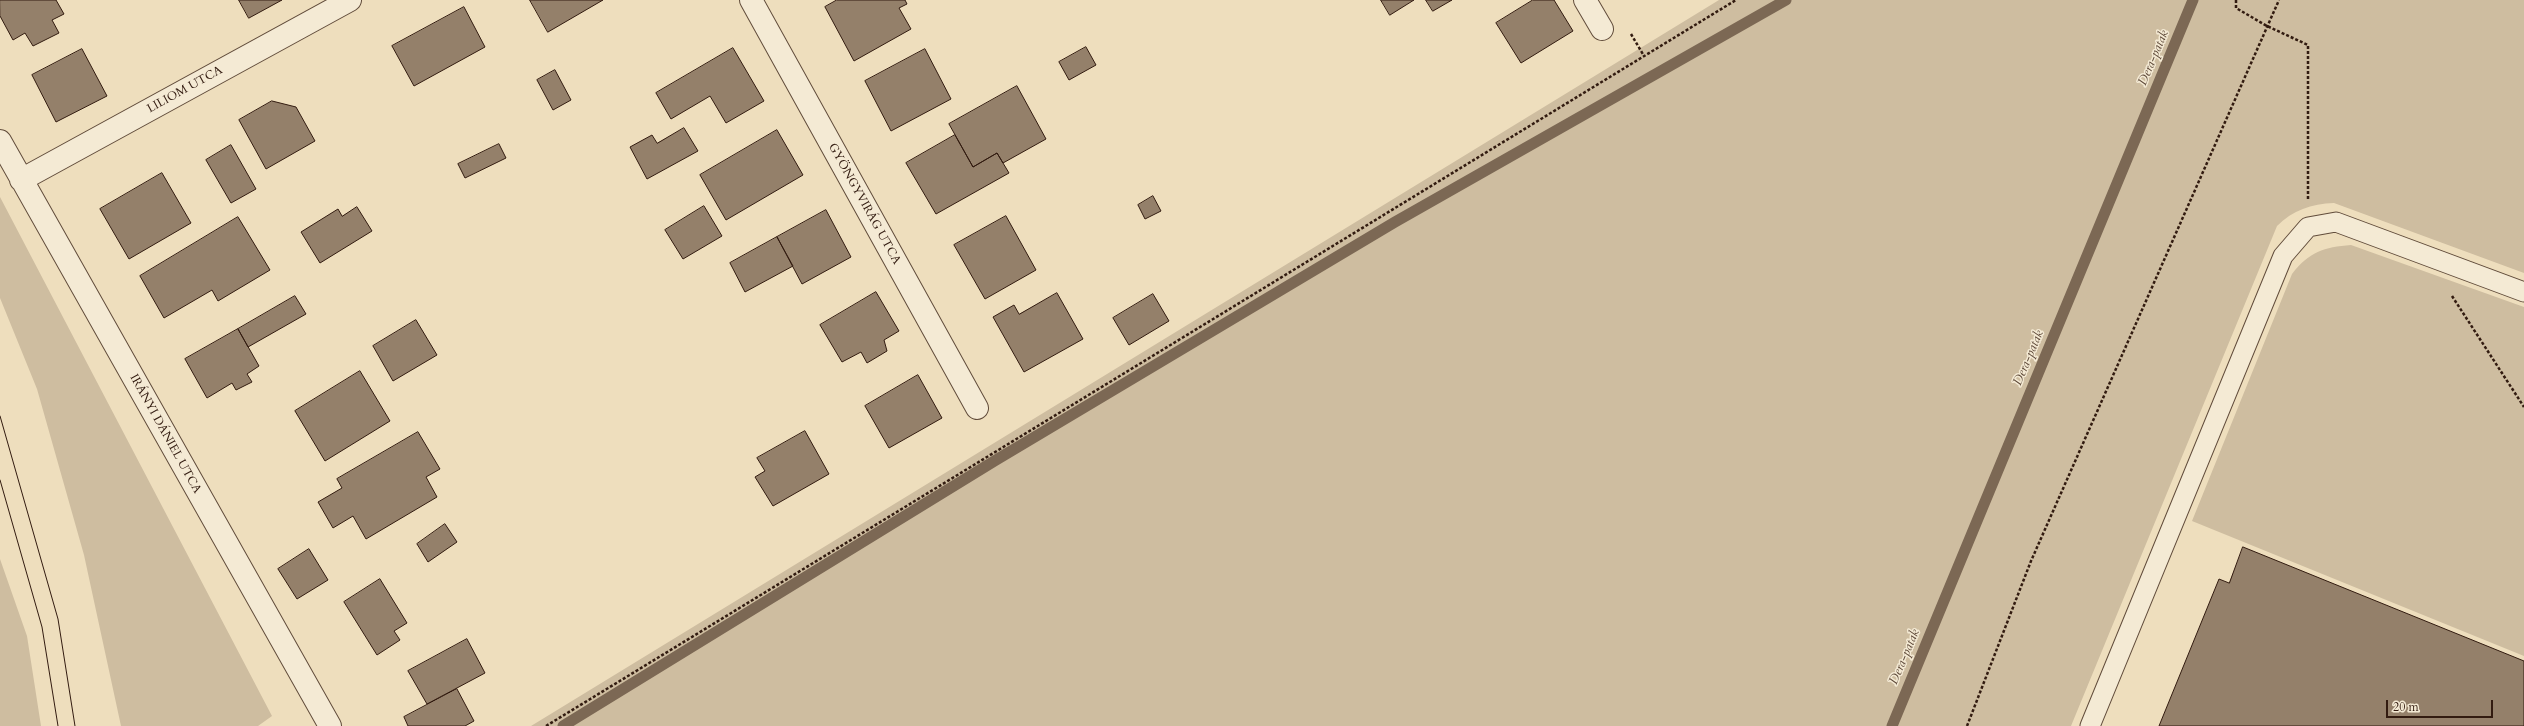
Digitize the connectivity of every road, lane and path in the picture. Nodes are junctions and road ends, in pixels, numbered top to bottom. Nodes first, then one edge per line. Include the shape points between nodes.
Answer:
1 (350, 0) edge
2 (751, 0) edge
3 (1586, 0) edge
4 (1736, 0) edge
5 (2236, 0) edge
6 (2279, 0) edge
7 (2267, 26) junction
8 (1602, 29) dead end
9 (1629, 30) dead end
10 (1644, 56) junction
11 (0, 141) edge
12 (21, 180) junction
13 (2308, 227) junction
14 (2524, 292) edge
15 (2450, 294) dead end
16 (2524, 407) edge
17 (977, 408) dead end
18 (330, 726) edge
19 (546, 726) edge
20 (1967, 726) edge
21 (2090, 726) edge

1 - 12 street, LILIOM UTCA
2 - 17 street, GYÖNGYVIRÁG UTCA
3 - 8 street
4 - 10 path
5 - 7 path via 2236,8
6 - 7 path
7 - 13 path via 2308,44
7 - 20 path via 2031,561
9 - 10 path
10 - 19 path
11 - 12 street, IRÁNYI DÁNIEL UTCA
12 - 18 street, IRÁNYI DÁNIEL UTCA
13 - 14 lane via 2336,222
13 - 21 lane via 2283,256
15 - 16 path

